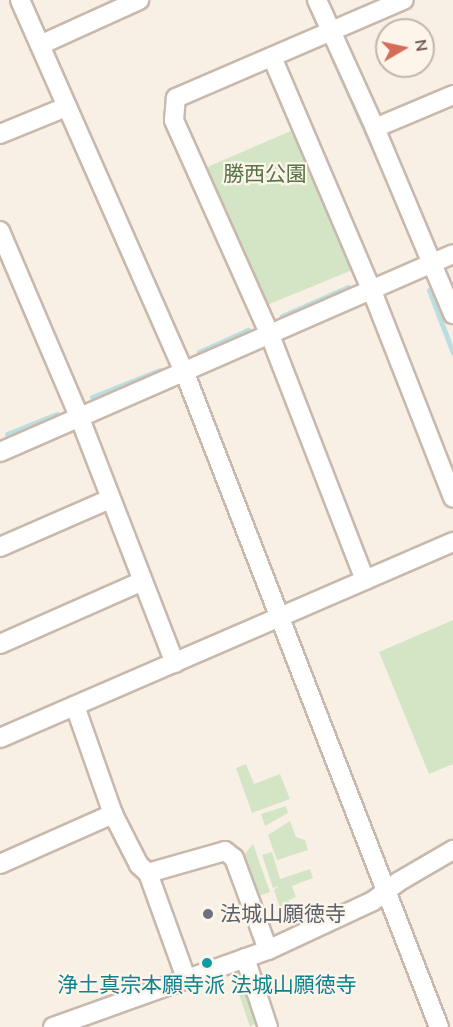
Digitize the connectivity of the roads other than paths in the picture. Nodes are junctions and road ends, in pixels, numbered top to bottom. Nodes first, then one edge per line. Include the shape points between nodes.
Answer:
1 (20, 0) edge
2 (139, 0) edge
3 (317, 0) edge
4 (404, 0) edge
5 (331, 31) junction
6 (40, 45) junction
7 (272, 57) junction
8 (453, 95) edge
9 (66, 107) junction
10 (375, 128) junction
11 (0, 134) edge
12 (0, 231) edge
13 (453, 254) edge
14 (433, 263) junction
15 (372, 291) junction
16 (453, 314) edge
17 (270, 335) junction
18 (184, 371) junction
19 (79, 417) junction
20 (0, 452) edge
21 (453, 498) edge
22 (110, 499) junction
23 (453, 542) edge
24 (0, 547) edge
25 (365, 580) junction
26 (143, 582) junction
27 (280, 617) junction
28 (0, 644) edge
29 (175, 663) junction
30 (75, 706) junction
31 (0, 738) edge
32 (113, 814) junction
33 (453, 850) edge
34 (0, 864) edge
35 (148, 873) junction
36 (386, 891) junction
37 (268, 950) junction
38 (245, 958) junction
39 (186, 978) junction
40 (53, 1027) edge
41 (268, 1027) edge
42 (439, 1027) edge

1 - 6 street
2 - 6 street
3 - 5 street
4 - 5 street
5 - 7 street
5 - 10 street
6 - 9 street
7 - 15 street
7 - 17 street via 176,98 174,120
8 - 10 street
9 - 11 street
9 - 18 street
10 - 14 street
12 - 19 street
13 - 14 street
14 - 15 street
14 - 16 street
15 - 17 street
15 - 21 street
17 - 18 street
17 - 25 street
18 - 19 street
18 - 27 street
19 - 20 street
19 - 22 street
22 - 24 street
22 - 26 street
23 - 25 street
25 - 27 street
26 - 28 street
26 - 29 street
27 - 29 street
27 - 36 street
29 - 30 street
30 - 31 street
30 - 32 street
32 - 34 street
32 - 35 street via 139,865
33 - 36 street
35 - 37 street via 225,851 235,861
35 - 39 street
36 - 37 street via 373,901
36 - 42 street
37 - 38 street
38 - 39 street
38 - 41 street
39 - 40 street

